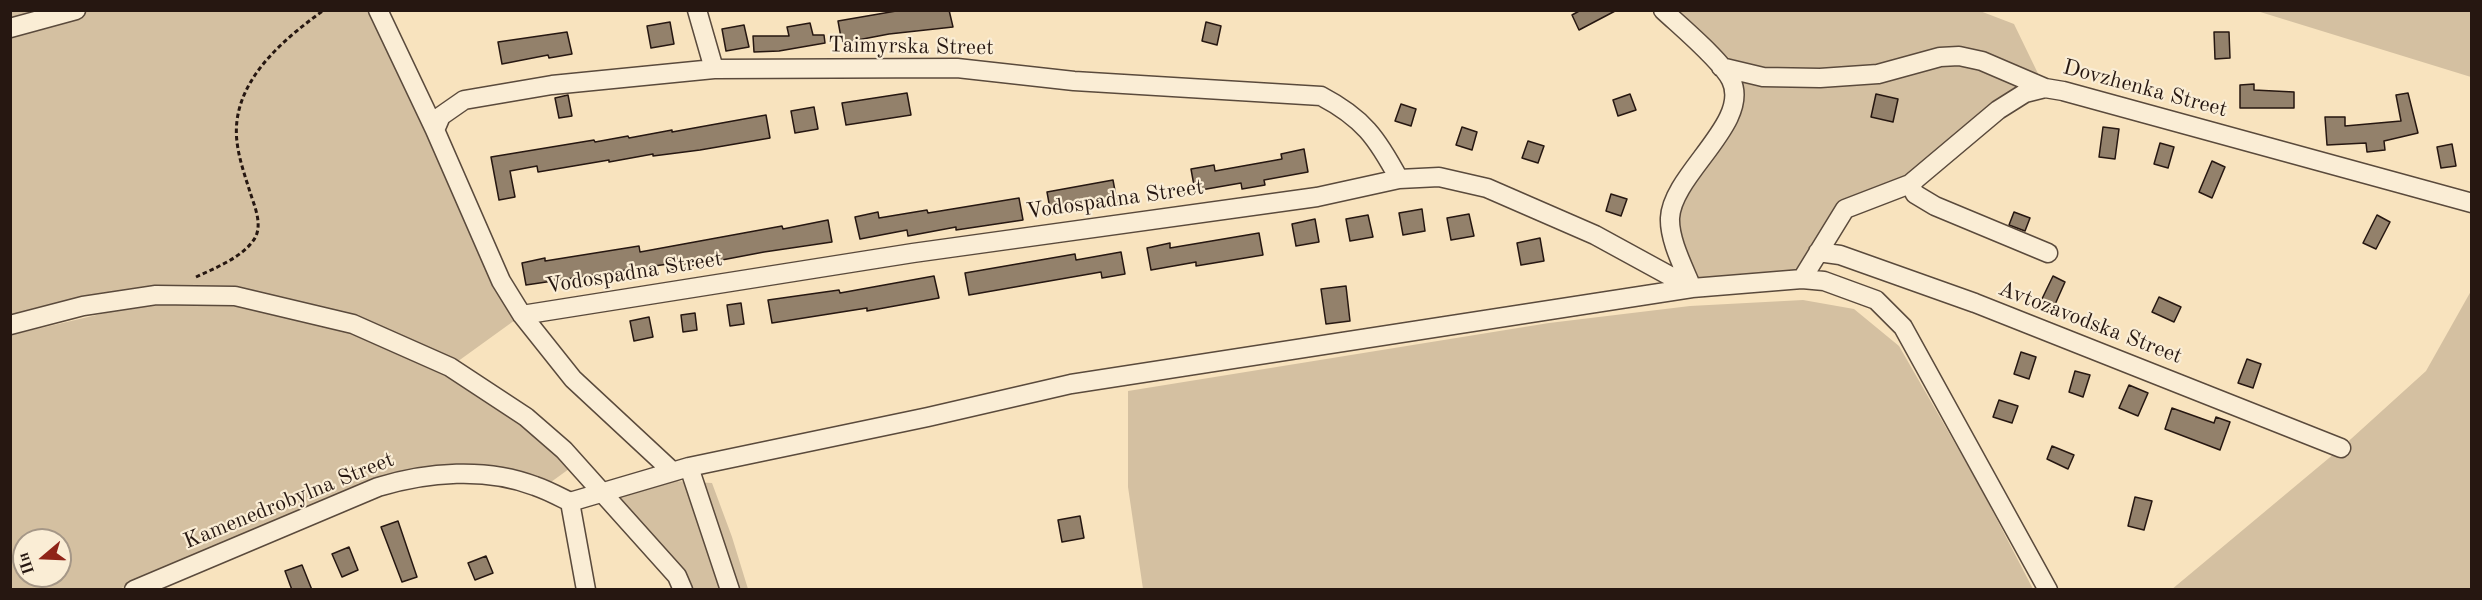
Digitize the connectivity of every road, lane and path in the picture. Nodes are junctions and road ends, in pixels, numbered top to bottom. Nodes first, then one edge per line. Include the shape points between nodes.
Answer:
1 (76, 10) edge
2 (324, 10) edge
3 (378, 10) edge
4 (697, 10) edge
5 (1663, 10) edge
6 (10, 28) edge
7 (1721, 67) junction
8 (714, 69) junction
9 (2045, 88) junction
10 (435, 130) junction
11 (1399, 179) junction
12 (1910, 184) junction
13 (2472, 203) edge
14 (1818, 252) junction
15 (2048, 253) dead end
16 (1802, 279) junction
17 (187, 281) dead end
18 (1692, 288) junction
19 (522, 315) junction
20 (10, 325) edge
21 (2341, 448) dead end
22 (681, 469) junction
23 (600, 492) junction
24 (570, 502) junction
25 (134, 590) edge
26 (585, 590) edge
27 (683, 590) edge
28 (730, 590) edge
29 (2048, 590) edge

1 - 6 street
2 - 17 path via 261,66 241,104 237,143 256,210 256,237 243,252
3 - 10 street
4 - 8 street
5 - 7 street
7 - 9 street via 1763,77 1820,78 1878,74 1940,57 1959,56 1982,61
7 - 18 street via 1731,80 1733,108 1675,195 1670,219
8 - 10 street, Taimyrska Street via 552,85 464,100 441,116
8 - 11 street, Taimyrska Street via 957,68 1074,81 1321,96 1346,109 1373,135
9 - 12 street, Dovzhenka Street via 2025,93 1998,110
9 - 13 street, Dovzhenka Street
10 - 19 street via 501,281
11 - 18 street, Vodospadna Street via 1439,177 1487,188 1595,235
11 - 19 street, Vodospadna Street via 1317,197 913,253
12 - 14 street, Dovzhenka Street via 1845,209
12 - 15 street via 1916,194 1935,206
14 - 16 street, Dovzhenka Street
14 - 21 street, Avtozavodska Street via 1840,255 1975,303
16 - 18 street
16 - 29 street via 1824,281 1876,300 1903,327
18 - 22 street via 1071,384
19 - 22 street via 573,379
20 - 23 street via 83,306 156,295 235,296 353,324 450,367 526,417 564,450
22 - 23 street
22 - 28 street
23 - 24 street
23 - 27 street via 677,576
24 - 25 street, Kamenedrobylna Street via 535,485 501,476 408,478
24 - 26 street

